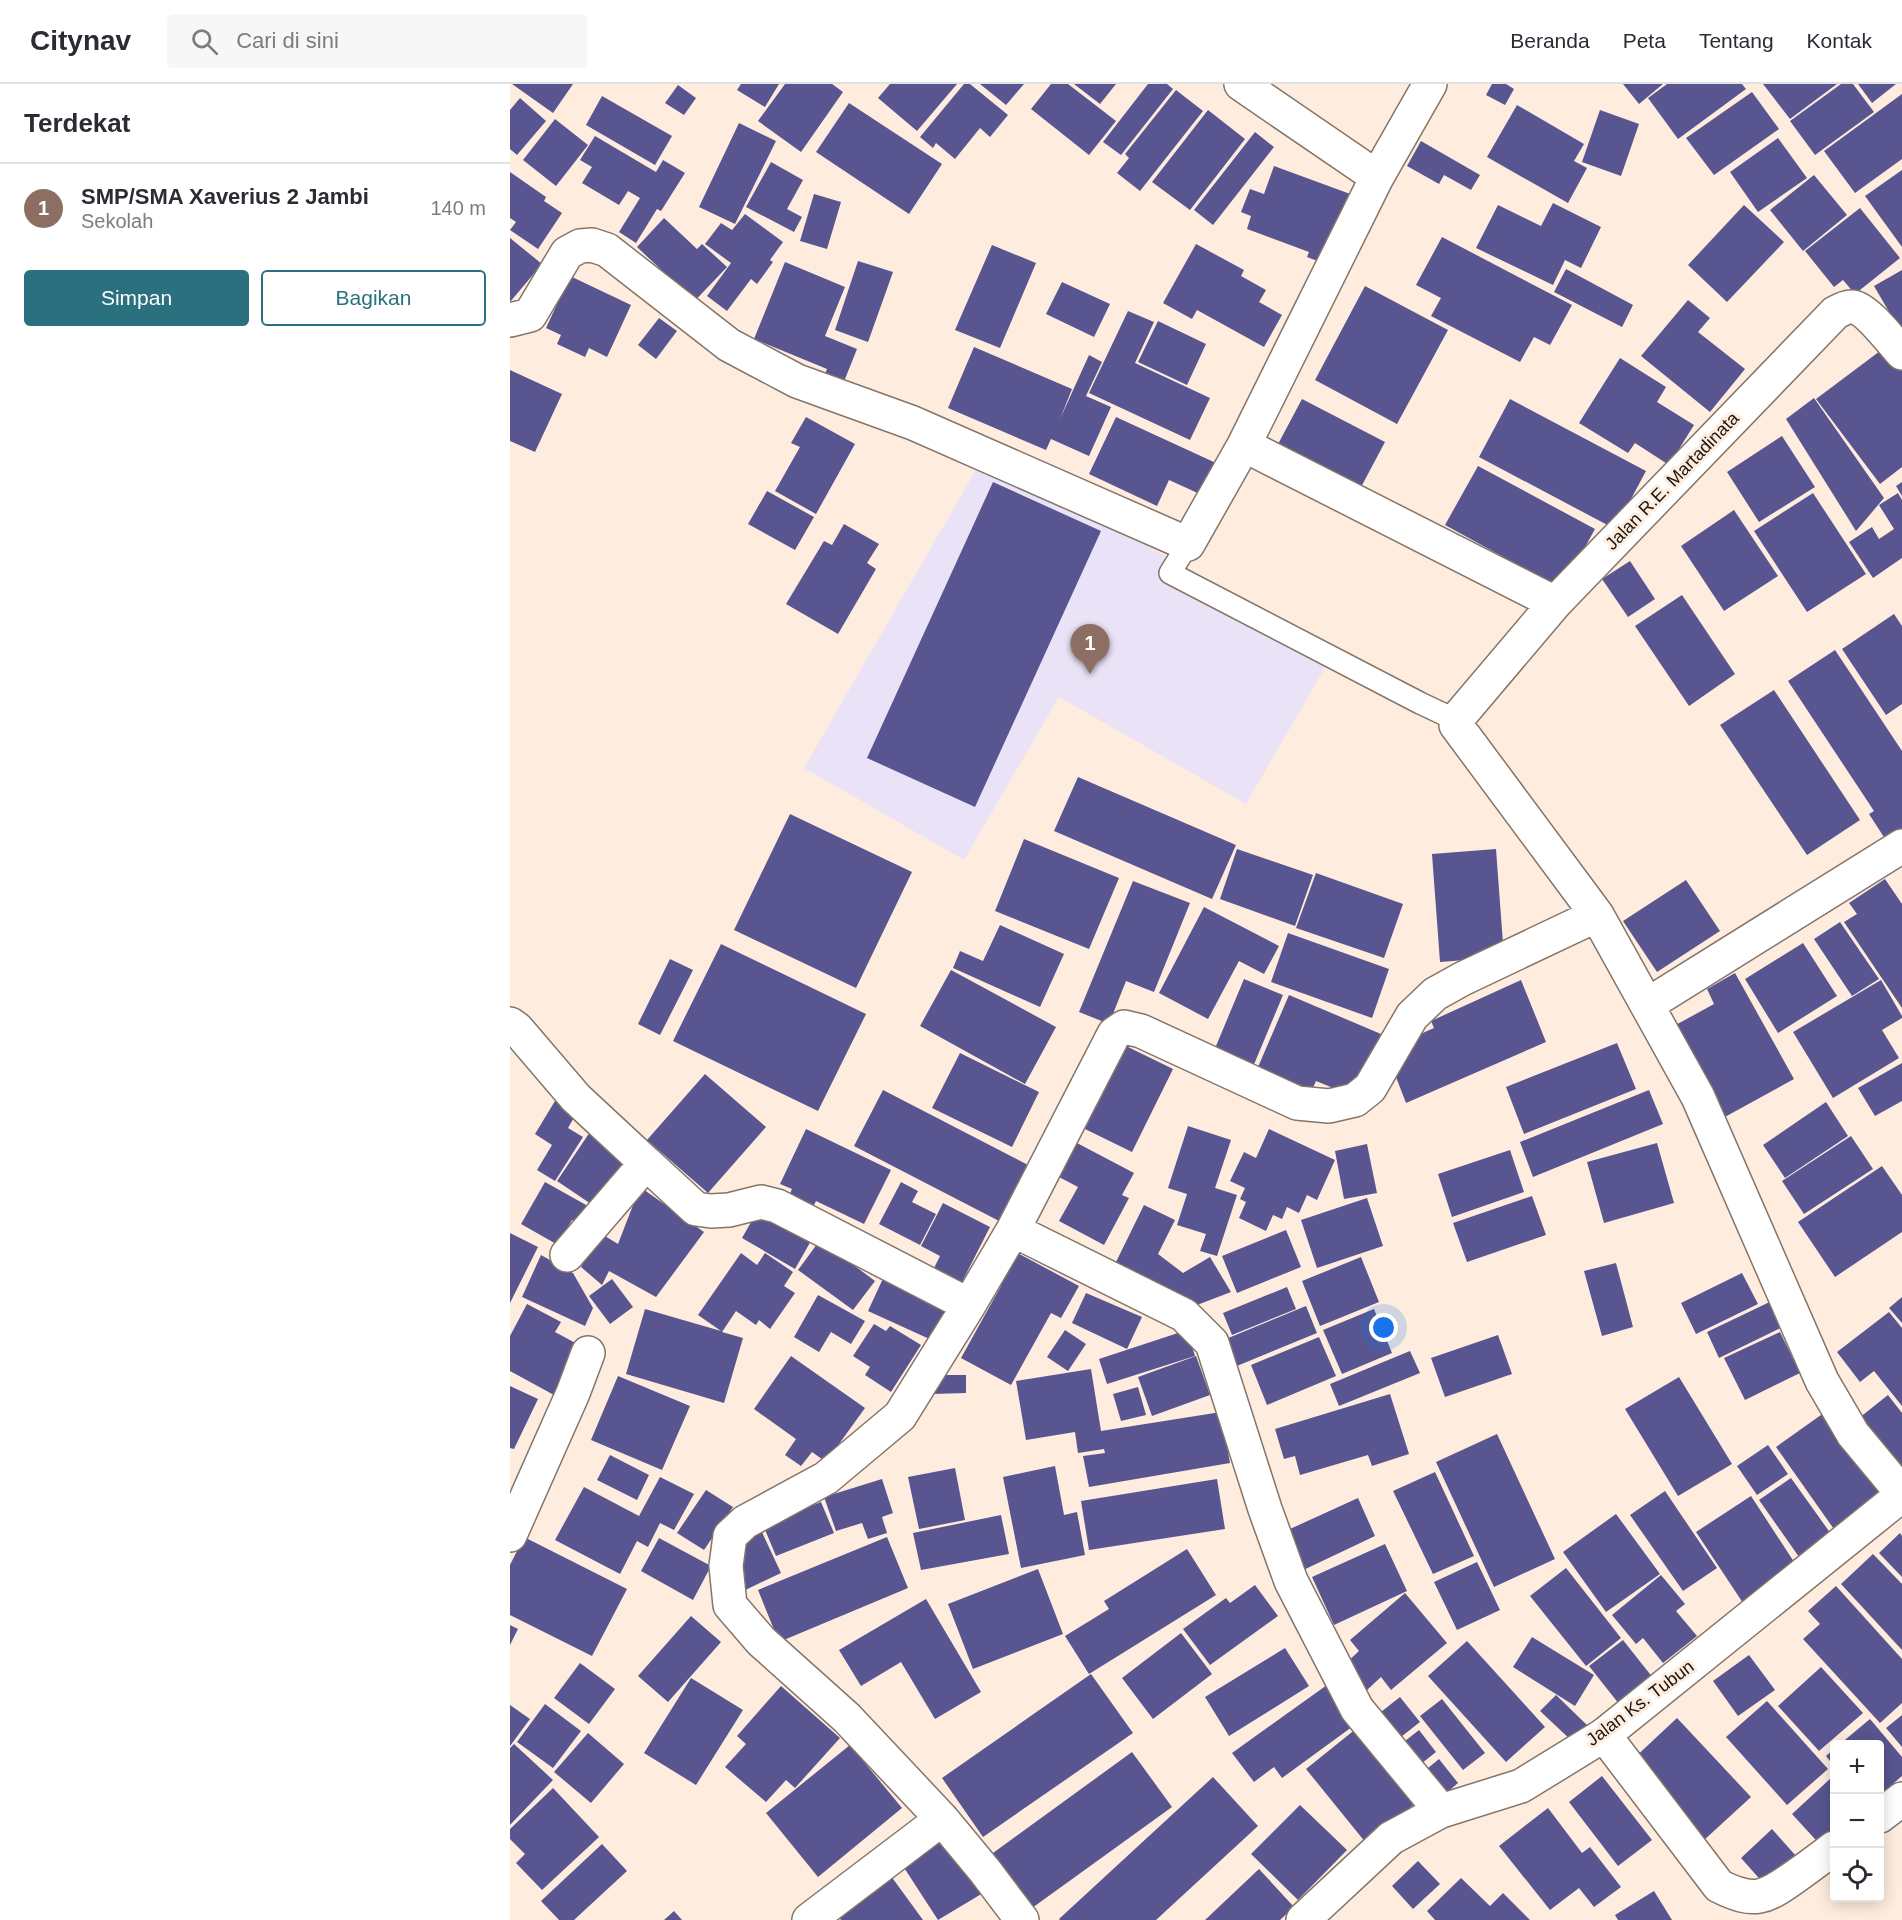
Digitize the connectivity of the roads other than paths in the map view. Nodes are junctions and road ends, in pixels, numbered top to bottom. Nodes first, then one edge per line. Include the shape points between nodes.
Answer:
1 (1241, 84) edge
2 (1430, 84) edge
3 (1377, 177) junction
4 (510, 320) edge
5 (1902, 353) edge
6 (1244, 445) junction
7 (1188, 544) junction
8 (1555, 603) junction
9 (1456, 720) junction
10 (1902, 846) edge
11 (1597, 915) junction
12 (1647, 1005) junction
13 (510, 1024) edge
14 (646, 1163) junction
15 (1013, 1230) junction
16 (567, 1255) dead end
17 (969, 1305) junction
18 (588, 1353) dead end
19 (1902, 1494) edge
20 (510, 1535) edge
21 (1604, 1735) junction
22 (1902, 1799) edge
23 (1441, 1811) junction
24 (1884, 1813) edge
25 (942, 1819) junction
26 (1830, 1851) edge
27 (809, 1920) edge
28 (1022, 1920) edge
29 (1303, 1920) edge

1 - 3 street
2 - 3 street
3 - 6 street
4 - 7 street via 530,315 567,253 592,245 607,250 729,345 796,381 914,423
5 - 8 street, Jalan R.E. Martadinata via 1864,312 1853,307 1835,313
6 - 7 street
6 - 8 street
7 - 9 lane via 1170,573
8 - 9 street, Jalan R.E. Martadinata
9 - 11 street
10 - 12 street
11 - 12 street
11 - 15 street via 1435,994 1412,1016 1370,1089 1355,1100 1329,1106 1297,1103 1141,1030 1124,1027 1114,1034
12 - 19 street via 1698,1097 1822,1381 1854,1434
13 - 14 street via 576,1098
14 - 16 street
14 - 17 street via 696,1209 729,1210 761,1202 777,1206
15 - 17 street
15 - 23 street via 1184,1315 1212,1343 1291,1581 1357,1709
17 - 25 street via 900,1416 826,1478 745,1522 730,1536 726,1566 730,1605 761,1641 847,1718
18 - 20 street
19 - 21 street, Jalan Ks. Tubun
21 - 23 street, Jalan Ks. Tubun via 1521,1786
21 - 26 street via 1719,1886 1737,1895 1771,1894
22 - 24 street
23 - 29 street, Jalan Ks. Tubun via 1391,1838
25 - 27 street
25 - 28 street

